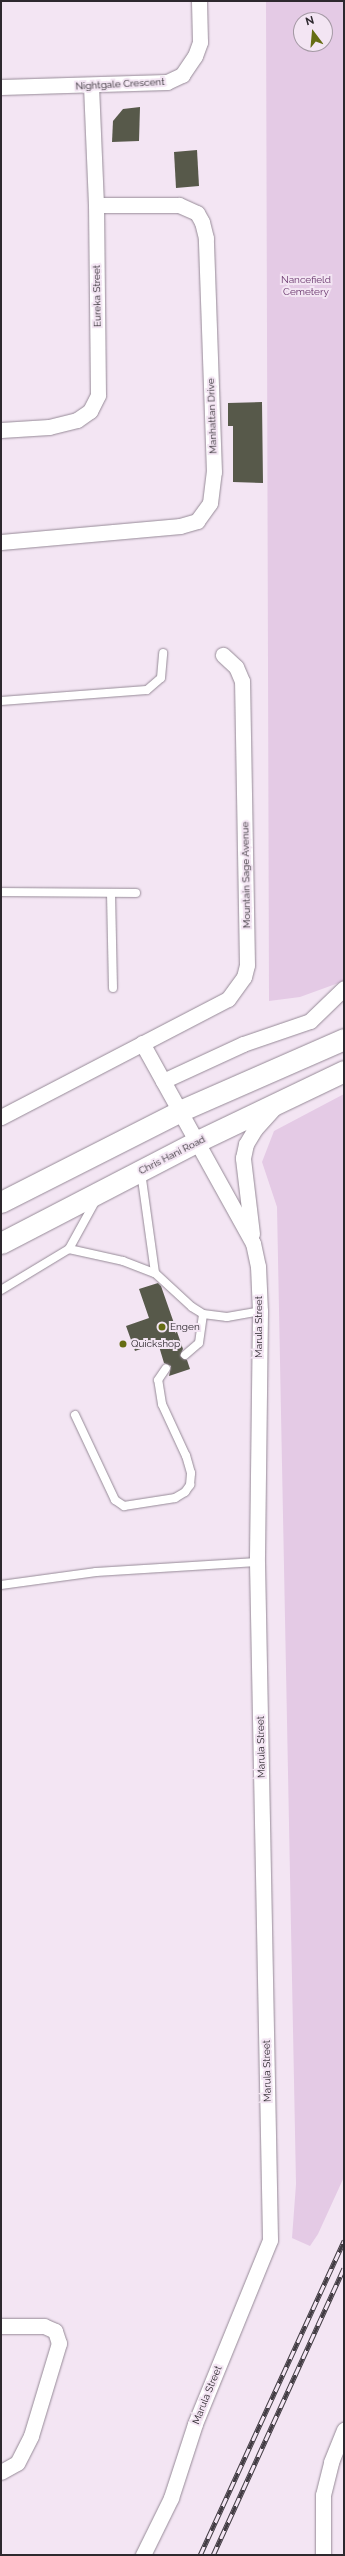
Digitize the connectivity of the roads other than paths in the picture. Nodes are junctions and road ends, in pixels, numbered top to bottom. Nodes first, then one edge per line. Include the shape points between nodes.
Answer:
1 (199, 1) edge
2 (91, 86) junction
3 (1, 87) edge
4 (96, 205) junction
5 (1, 430) edge
6 (1, 542) edge
7 (163, 653) dead end
8 (223, 655) dead end
9 (1, 701) edge
10 (1, 892) edge
11 (110, 893) junction
12 (136, 893) dead end
13 (113, 988) dead end
14 (344, 988) edge
15 (344, 1039) edge
16 (142, 1043) junction
17 (344, 1071) edge
18 (164, 1081) junction
19 (280, 1102) junction
20 (180, 1111) junction
21 (1, 1117) edge
22 (198, 1141) junction
23 (141, 1171) junction
24 (100, 1192) junction
25 (1, 1202) edge
26 (1, 1243) edge
27 (253, 1243) junction
28 (69, 1249) junction
29 (155, 1273) junction
30 (1, 1290) edge
31 (260, 1311) junction
32 (203, 1314) junction
33 (186, 1355) dead end
34 (166, 1368) dead end
35 (75, 1415) dead end
36 (257, 1562) junction
37 (1, 1585) edge
38 (1, 2326) edge
39 (344, 2430) edge
40 (1, 2472) edge
41 (143, 2555) edge
42 (323, 2555) edge

1 - 2 street, Nightgale Crescent via 200,42 190,66 182,75 167,82
2 - 3 street, Nightgale Crescent
2 - 4 street, Eureka Street
4 - 5 street, Eureka Street via 98,395 90,411 77,420 50,427
4 - 6 street, Manhattan Drive via 179,205 196,213 202,222 206,238 214,472 210,503 198,521 180,526
7 - 9 lane via 161,678 147,690
8 - 16 street, Mountain Sage Avenue via 236,667 242,681 247,965 238,988 228,999
10 - 11 lane
11 - 12 lane
11 - 13 lane
14 - 18 street via 310,1021 243,1044
15 - 20 main road
16 - 18 street
16 - 21 street, Mountain Sage Avenue
17 - 19 main road, Chris Hani Road
18 - 20 street
19 - 22 main road, Chris Hani Road
19 - 27 street via 255,1129 246,1144 243,1158
20 - 22 street, Marula Street
20 - 25 main road
22 - 23 main road, Chris Hani Road
22 - 27 street, Marula Street
23 - 24 main road, Chris Hani Road
23 - 29 lane
24 - 26 main road, Chris Hani Road
24 - 28 lane
27 - 31 street, Marula Street via 258,1266
28 - 29 lane via 123,1261
28 - 30 lane
29 - 32 lane
31 - 32 lane via 227,1317
31 - 36 street, Marula Street
32 - 33 lane via 199,1343
34 - 35 lane via 158,1380 162,1404 184,1450 191,1473 190,1485 185,1492 175,1498 124,1506 115,1500
36 - 37 lane via 96,1572
36 - 41 street, Marula Street via 270,2240 195,2424 170,2498
38 - 40 street via 44,2326 56,2331 59,2343 31,2436 17,2464
39 - 42 street via 331,2462 322,2495

